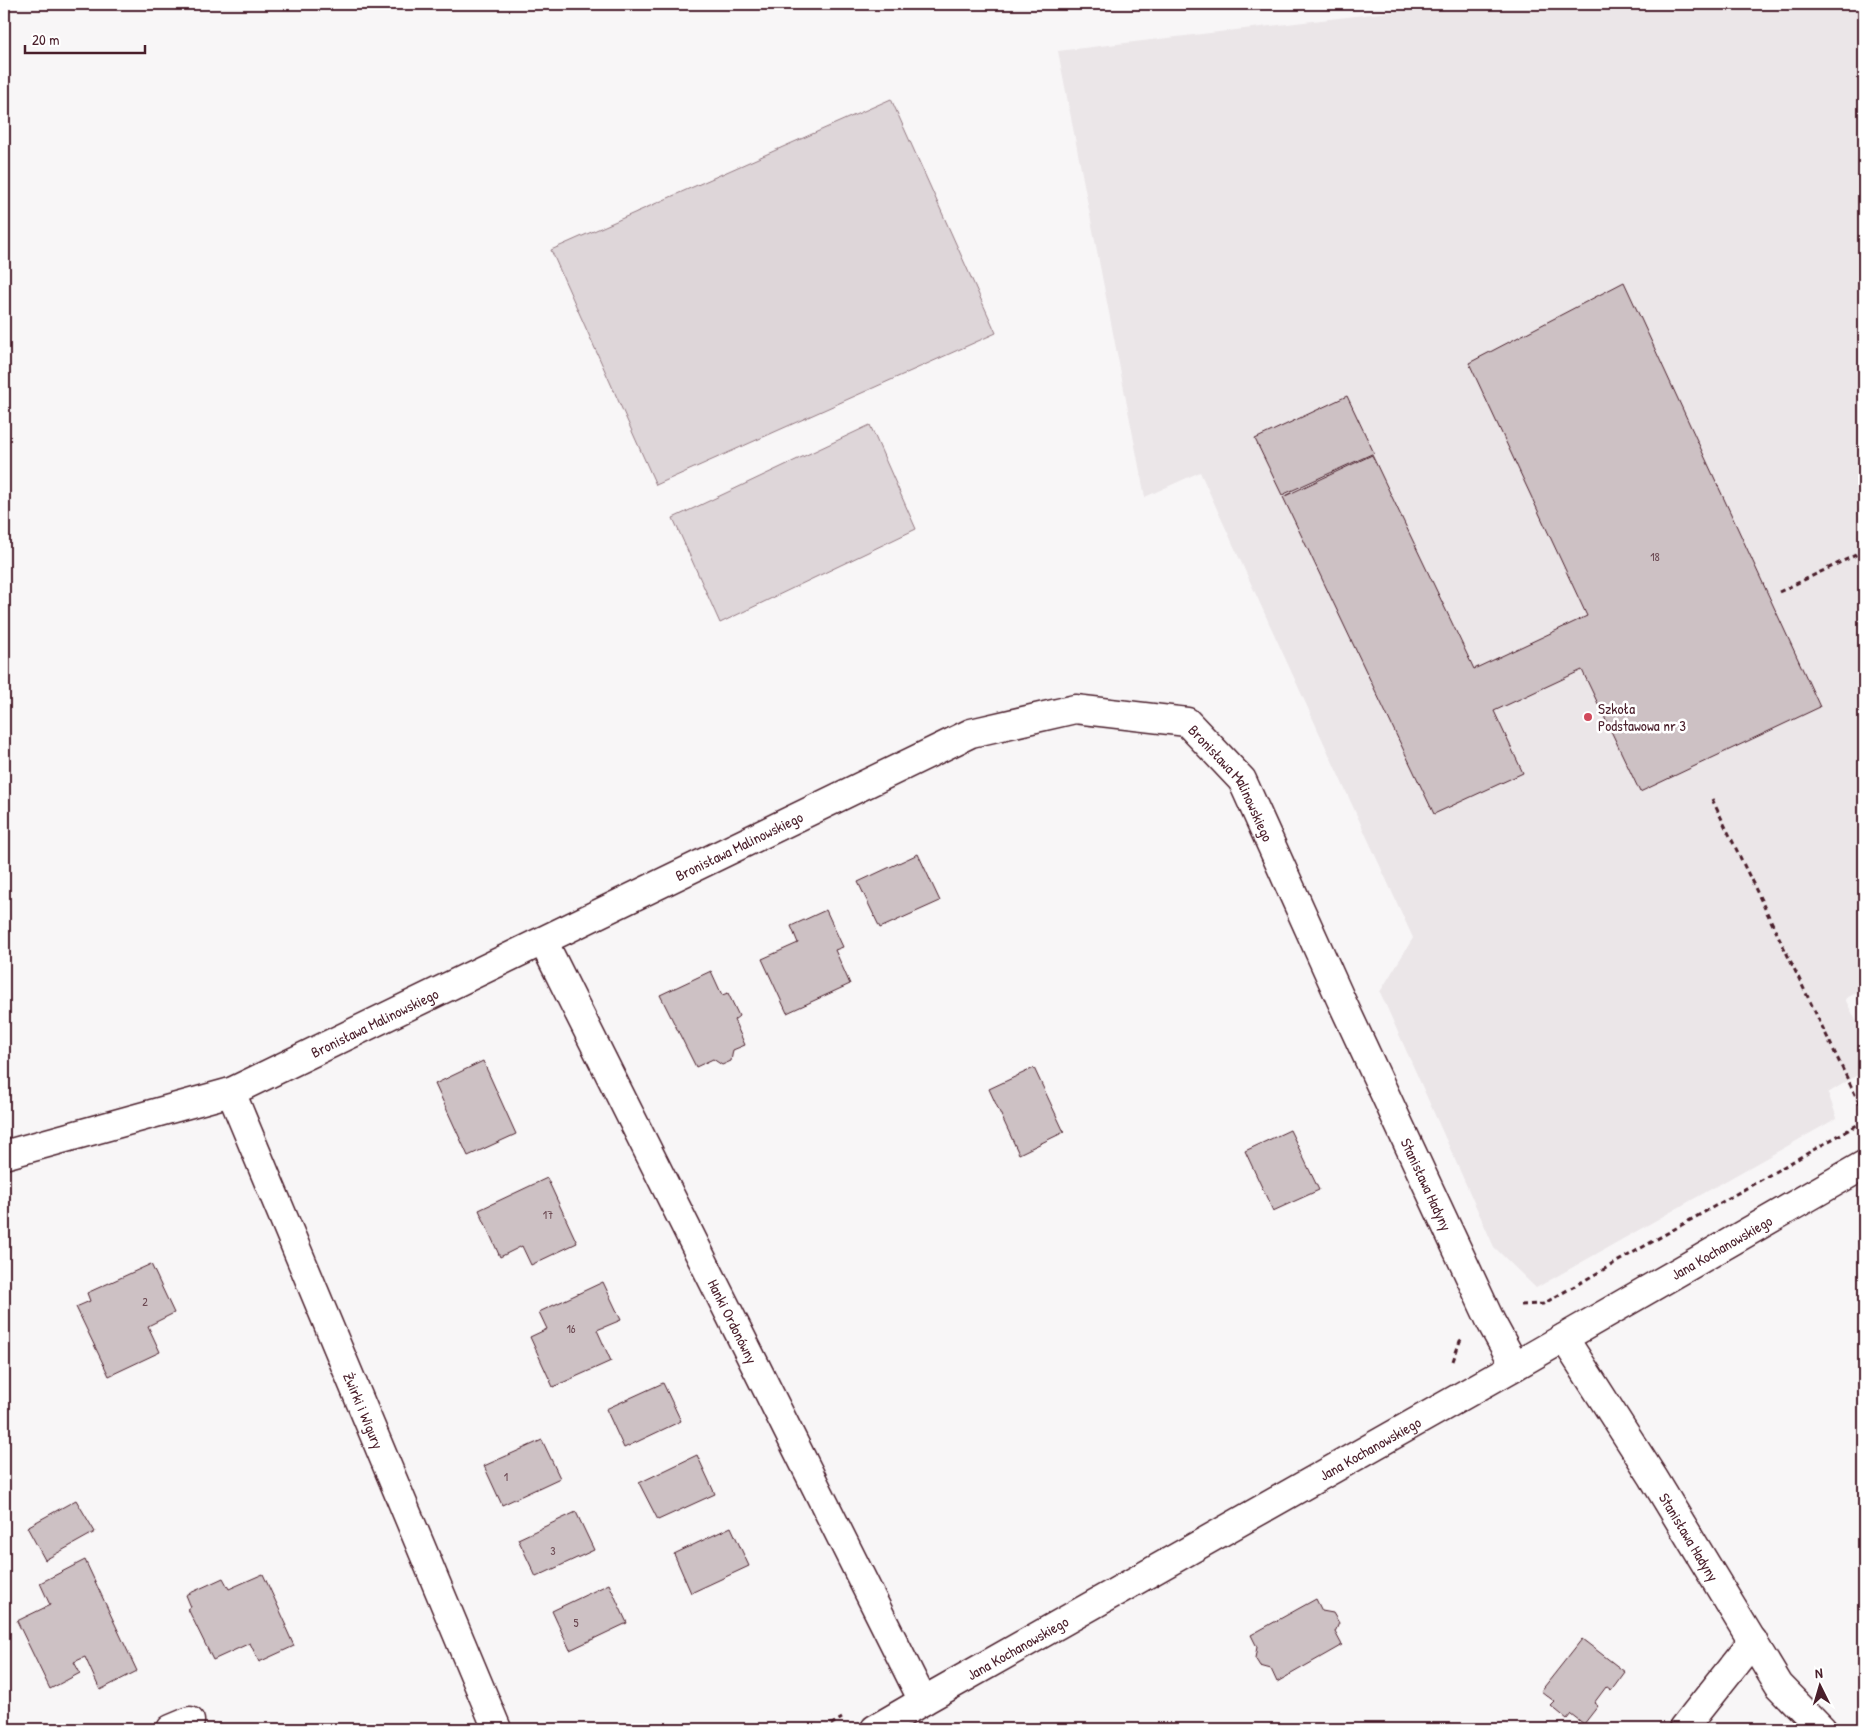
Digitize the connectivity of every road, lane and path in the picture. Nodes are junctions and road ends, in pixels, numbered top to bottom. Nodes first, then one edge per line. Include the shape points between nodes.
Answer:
1 (1864, 551) edge
2 (1778, 592) dead end
3 (1712, 799) dead end
4 (543, 941) junction
5 (1341, 1000) joint
6 (231, 1092) junction
7 (1863, 1104) edge
8 (1864, 1113) edge
9 (4, 1155) edge
10 (1864, 1165) edge
11 (1564, 1338) junction
12 (1515, 1366) junction
13 (1753, 1641) junction
14 (923, 1701) junction
15 (497, 1729) edge
16 (875, 1729) edge
17 (1683, 1729) edge
18 (1822, 1729) edge

1 - 2 path
3 - 7 path
4 - 5 street, Bronisława Malinowskiego via 971,733 1075,709 1187,722 1242,780
4 - 6 street, Bronisława Malinowskiego
4 - 14 street, Hanki Ordonówny
5 - 12 street, Stanisława Hadyny via 1487,1314
6 - 9 street, Bronisława Malinowskiego
6 - 15 street, Żwirki i Wigury
7 - 8 path
10 - 11 street, Jana Kochanowskiego
11 - 12 street, Jana Kochanowskiego
11 - 13 street, Stanisława Hadyny
12 - 14 street, Jana Kochanowskiego
13 - 17 street
13 - 18 street, Stanisława Hadyny via 1779,1684
14 - 16 street, Jana Kochanowskiego

